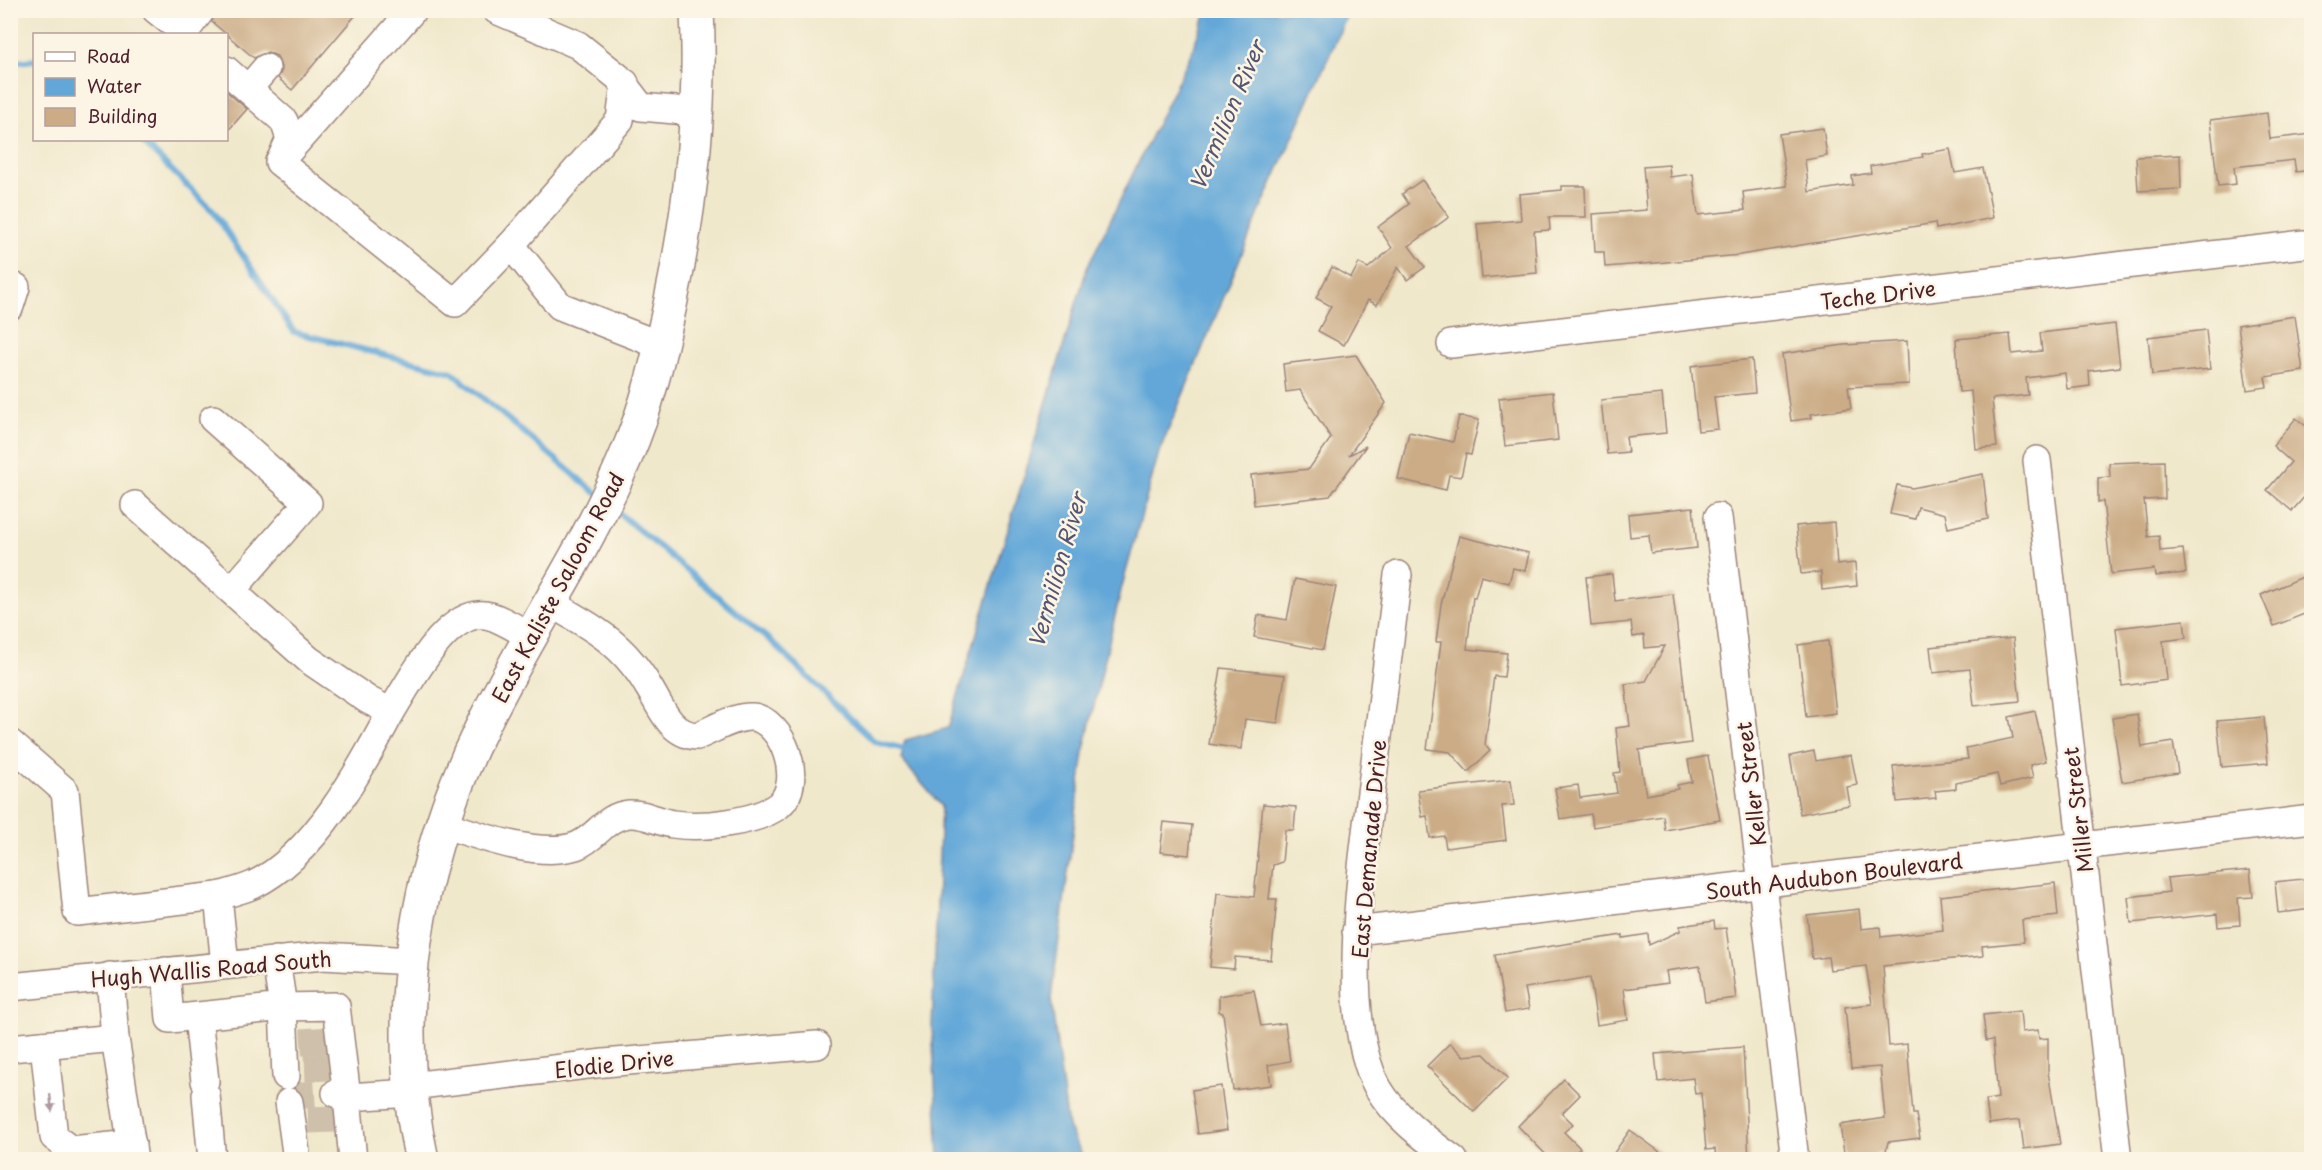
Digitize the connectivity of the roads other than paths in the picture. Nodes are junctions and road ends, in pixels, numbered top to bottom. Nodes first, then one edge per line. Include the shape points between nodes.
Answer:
1 (156, 10) edge
2 (412, 10) edge
3 (496, 10) edge
4 (697, 10) edge
5 (190, 26) edge
6 (266, 68) dead end
7 (228, 72) edge
8 (625, 83) junction
9 (248, 89) junction
10 (699, 112) junction
11 (279, 162) junction
12 (2309, 243) edge
13 (511, 245) junction
14 (1451, 344) dead end
15 (662, 345) junction
16 (213, 419) dead end
17 (2037, 460) dead end
18 (135, 506) dead end
19 (1718, 516) dead end
20 (1398, 575) dead end
21 (232, 590) junction
22 (550, 603) junction
23 (532, 637) junction
24 (391, 712) junction
25 (10, 743) edge
26 (2312, 819) edge
27 (443, 824) junction
28 (2081, 845) junction
29 (1762, 884) junction
30 (218, 896) junction
31 (1356, 931) junction
32 (276, 960) junction
33 (412, 961) junction
34 (225, 965) junction
35 (166, 971) junction
36 (110, 976) junction
37 (10, 987) edge
38 (284, 1007) junction
39 (198, 1017) junction
40 (115, 1038) junction
41 (44, 1045) junction
42 (817, 1045) dead end
43 (10, 1048) edge
44 (340, 1080) junction
45 (412, 1089) junction
46 (133, 1152) edge
47 (212, 1160) edge
48 (297, 1160) edge
49 (353, 1160) edge
50 (422, 1160) edge
51 (1454, 1160) edge
52 (1795, 1160) edge
53 (2118, 1160) edge

1 - 5 street
2 - 11 street
3 - 8 street via 578,45
4 - 10 main road, East Kaliste Saloom Road
6 - 9 street
7 - 9 street
8 - 10 street via 641,107
8 - 13 street via 620,120
9 - 11 street via 284,120 290,139
10 - 15 main road, East Kaliste Saloom Road via 683,243
11 - 13 street via 455,303
12 - 14 street, Teche Drive
13 - 15 street via 560,306
15 - 22 main road, East Kaliste Saloom Road via 627,454 588,538
16 - 21 street via 308,503
17 - 28 street, Miller Street
18 - 21 street
19 - 29 street, Keller Street
20 - 31 street, East Demanade Drive
21 - 24 street via 309,660
22 - 23 main road, East Kaliste Saloom Road
22 - 27 street via 597,630 624,655 667,719 683,732 697,736 742,717 764,720 774,729 791,764 791,786 779,804 743,820 672,824 642,814 627,814 602,824 576,846 556,849 487,838
23 - 24 street via 488,615 465,618 442,634
23 - 27 main road, East Kaliste Saloom Road via 482,726
24 - 30 street via 355,777 313,834 286,862 253,885
25 - 30 street via 65,791 77,912
26 - 28 street, South Audubon Boulevard
27 - 33 main road, East Kaliste Saloom Road via 425,887
28 - 29 street, South Audubon Boulevard
28 - 53 street, Miller Street
29 - 31 street, South Audubon Boulevard
29 - 52 street, Keller Street
30 - 34 street
31 - 51 street, East Demanade Drive via 1360,1017 1367,1061 1378,1087 1419,1132
32 - 33 street, Hugh Wallis Road South via 323,956
32 - 34 street, Hugh Wallis Road South
32 - 38 street
33 - 45 main road, East Kaliste Saloom Road
34 - 35 street, Hugh Wallis Road South
35 - 36 street, Hugh Wallis Road South
35 - 39 street via 170,1020
36 - 37 street, Hugh Wallis Road South
36 - 40 street
38 - 39 street
38 - 44 street via 336,1006
38 - 48 street via 294,1080
39 - 47 street
40 - 41 street
40 - 46 street
41 - 43 street
41 -> 46 street via 54,1137 71,1150
42 - 45 street, Elodie Drive via 604,1063
44 - 45 street, Elodie Drive
44 - 49 street
45 - 50 main road, East Kaliste Saloom Road

